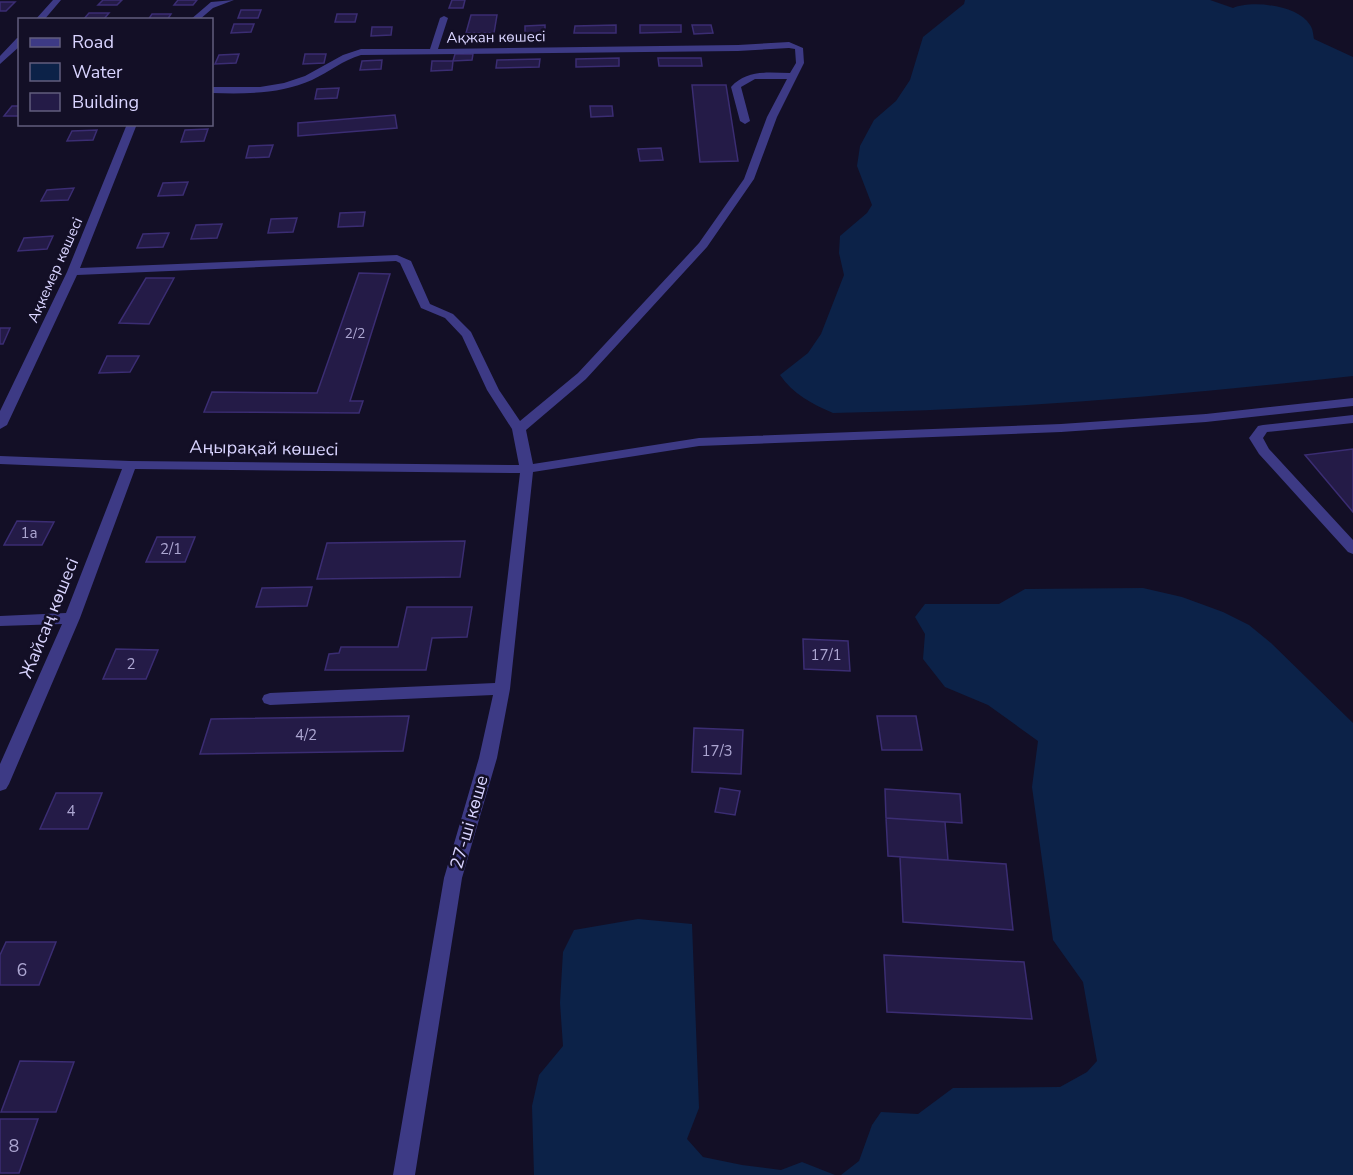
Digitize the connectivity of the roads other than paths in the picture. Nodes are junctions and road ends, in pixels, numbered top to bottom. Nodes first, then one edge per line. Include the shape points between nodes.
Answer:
1 (57, 0) edge
2 (230, 0) edge
3 (41, 18) edge
4 (196, 18) edge
5 (444, 18) dead end
6 (15, 49) edge
7 (433, 52) junction
8 (0, 61) edge
9 (794, 76) junction
10 (213, 90) edge
11 (745, 121) dead end
12 (131, 126) edge
13 (73, 272) junction
14 (1353, 402) edge
15 (1353, 419) edge
16 (0, 425) edge
17 (519, 429) junction
18 (0, 460) edge
19 (129, 465) junction
20 (527, 469) junction
21 (1353, 549) edge
22 (72, 618) junction
23 (0, 621) edge
24 (502, 689) junction
25 (270, 699) dead end
26 (0, 784) edge
27 (404, 1175) edge

1 - 3 street
2 - 4 street via 203,9
5 - 7 street
6 - 8 street
7 - 9 street, Ақжан көшесі via 789,45 799,48 800,63
7 - 10 street, Ақжан көшесі via 361,52 344,56 308,78 280,87
9 - 11 street via 751,76 741,80 736,87
9 - 17 street via 772,117 749,179 703,245 582,376
12 - 13 street, Ақкемер көшесі
13 - 16 street, Ақкемер көшесі
13 - 17 street via 397,258 405,261 425,306 449,316 468,335 493,390
14 - 20 street, Аңырақай көшесі via 1061,428 699,442
15 - 21 street via 1263,429 1256,438
17 - 20 street, 27-ші көше
18 - 19 street, Аңырақай көшесі
19 - 20 street, Аңырақай көшесі
19 - 22 street, Жайсаң көшесі
20 - 24 street, 27-ші көше
22 - 23 street
22 - 26 street, Жайсаң көшесі
24 - 25 street
24 - 27 street, 27-ші көше via 488,758 453,878

